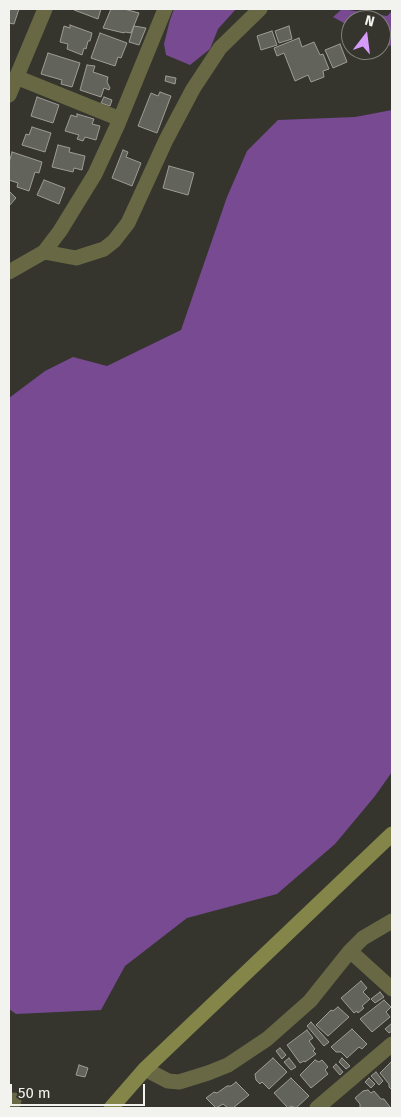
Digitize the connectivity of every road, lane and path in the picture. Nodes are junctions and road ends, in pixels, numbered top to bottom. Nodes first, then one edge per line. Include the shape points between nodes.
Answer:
1 (45, 9) edge
2 (165, 9) edge
3 (260, 9) edge
4 (16, 77) junction
5 (9, 95) edge
6 (120, 119) junction
7 (44, 252) junction
8 (9, 272) edge
9 (392, 834) edge
10 (392, 921) edge
11 (350, 950) junction
12 (392, 989) edge
13 (392, 1044) edge
14 (145, 1069) junction
15 (110, 1108) edge
16 (317, 1108) edge

1 - 4 street
2 - 6 street
3 - 7 street via 220,48 198,81 166,140 128,223 114,241 104,250 76,258
4 - 5 street
4 - 6 street
6 - 7 street via 94,174
7 - 8 street
9 - 14 street
10 - 11 street
11 - 12 street
11 - 14 street via 310,1001 267,1039 228,1064 179,1082 168,1081
13 - 16 street
14 - 15 street

